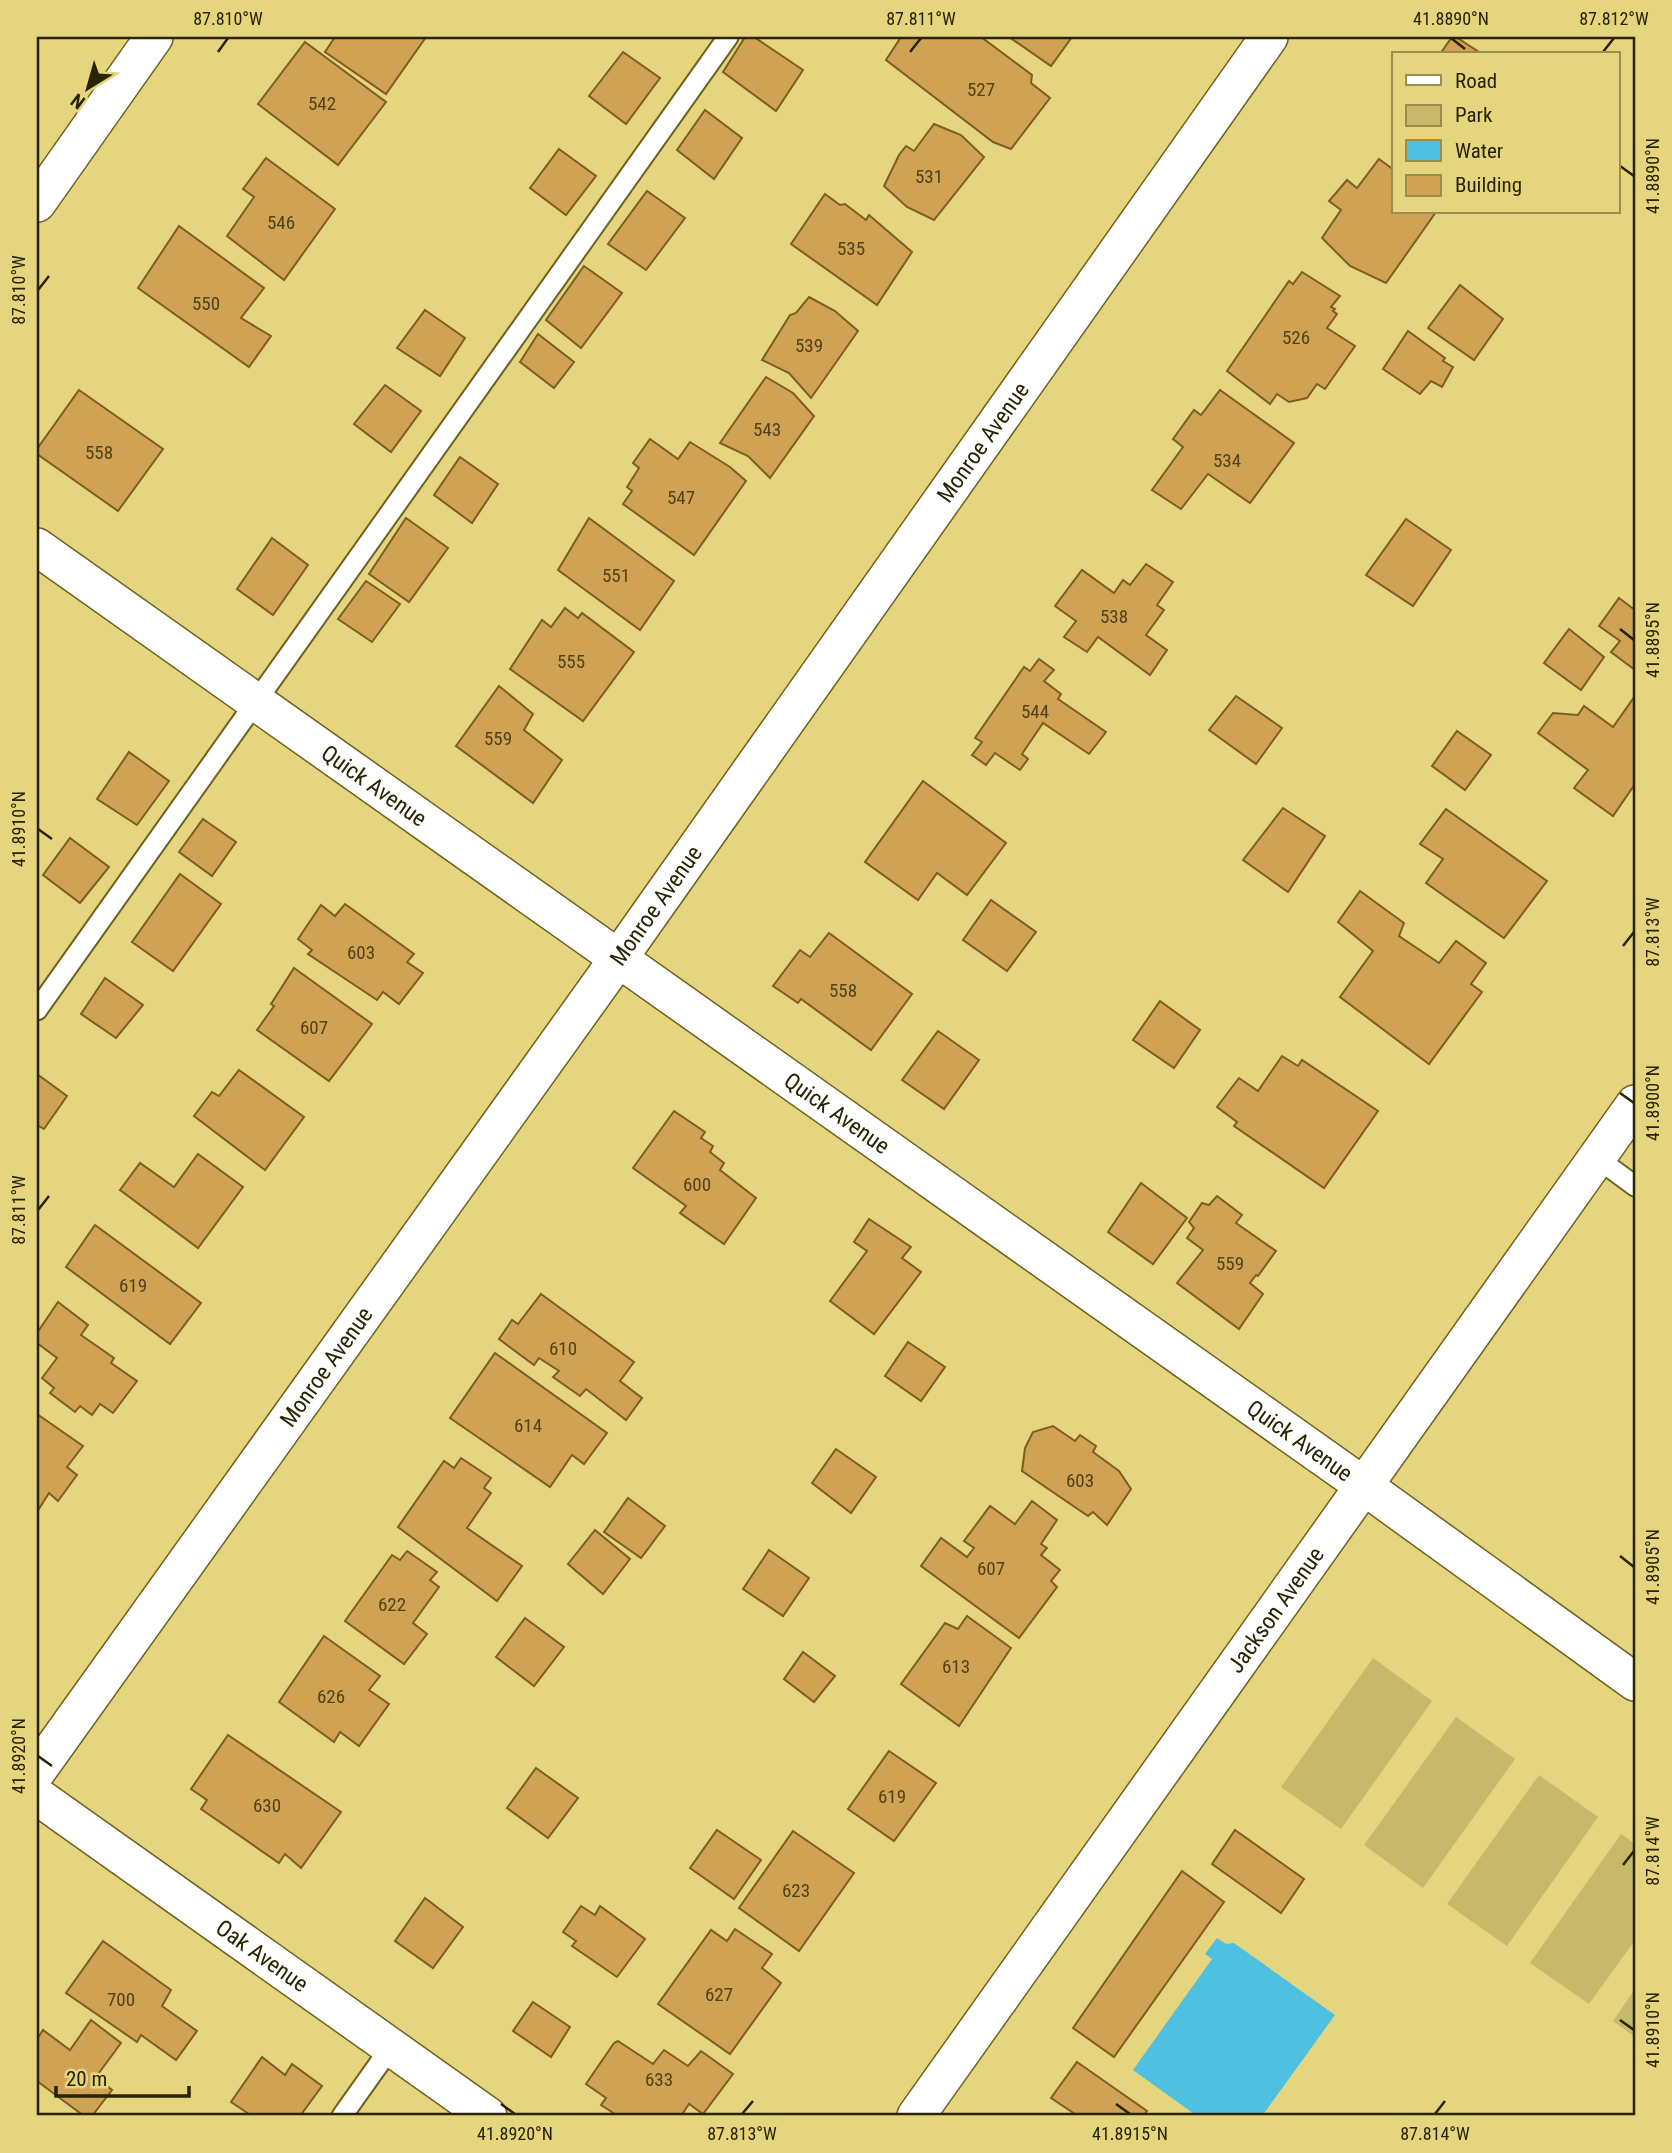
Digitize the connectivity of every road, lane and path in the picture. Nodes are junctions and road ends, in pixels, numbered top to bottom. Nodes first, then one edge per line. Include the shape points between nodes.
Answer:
1 (154, 37) edge
2 (728, 37) edge
3 (1269, 37) edge
4 (37, 202) edge
5 (37, 547) edge
6 (256, 702) junction
7 (618, 959) junction
8 (37, 1010) edge
9 (1635, 1104) edge
10 (1598, 1158) junction
11 (1635, 1185) edge
12 (1364, 1486) junction
13 (1635, 1682) edge
14 (37, 1771) edge
15 (37, 1796) edge
16 (391, 2047) junction
17 (342, 2116) edge
18 (488, 2116) edge
19 (916, 2116) edge

1 - 4 street
2 - 6 lane
3 - 7 street, Monroe Avenue
5 - 6 street, Quick Avenue
6 - 7 street, Quick Avenue
6 - 8 lane
7 - 12 street, Quick Avenue
7 - 14 street, Monroe Avenue
9 - 10 street, Jackson Avenue
10 - 11 lane
10 - 12 street, Jackson Avenue
12 - 13 street, Quick Avenue
12 - 19 street, Jackson Avenue
15 - 16 street, Oak Avenue
16 - 17 lane
16 - 18 street, Oak Avenue

